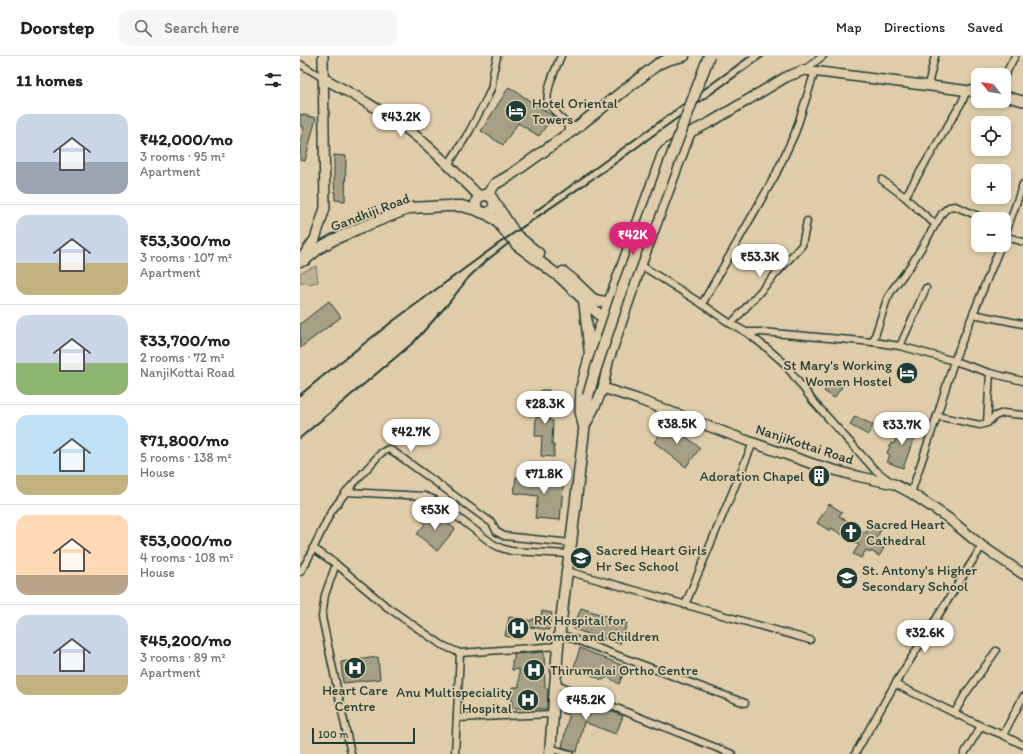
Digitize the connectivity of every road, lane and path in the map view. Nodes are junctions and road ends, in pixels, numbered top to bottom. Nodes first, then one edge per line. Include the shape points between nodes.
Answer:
1 (323, 56) edge
2 (496, 56) edge
3 (562, 56) edge
4 (684, 56) edge
5 (709, 56) edge
6 (823, 56) edge
7 (935, 56) edge
8 (1015, 56) edge
9 (660, 60) edge
10 (300, 64) edge
11 (1009, 68) edge
12 (804, 70) junction
13 (815, 71) junction
14 (323, 78) junction
15 (928, 85) junction
16 (967, 90) junction
17 (971, 91) edge
18 (1011, 98) edge
19 (1023, 101) edge
20 (572, 131) junction
21 (691, 132) junction
22 (448, 164) junction
23 (882, 180) dead end
24 (1023, 184) edge
25 (1022, 193) edge
26 (905, 197) junction
27 (486, 199) junction
28 (448, 206) junction
29 (482, 212) junction
30 (971, 213) edge
31 (1011, 217) edge
32 (807, 221) dead end
33 (935, 224) junction
34 (1011, 239) edge
35 (1023, 242) edge
36 (998, 252) edge
37 (302, 258) edge
38 (624, 259) junction
39 (641, 265) junction
40 (926, 288) dead end
41 (584, 300) junction
42 (608, 302) junction
43 (702, 304) junction
44 (973, 314) junction
45 (603, 318) junction
46 (731, 324) junction
47 (1023, 324) edge
48 (746, 332) junction
49 (873, 342) junction
50 (900, 346) junction
51 (590, 354) junction
52 (954, 361) junction
53 (990, 373) junction
54 (1023, 381) edge
55 (603, 388) junction
56 (1023, 415) edge
57 (937, 416) junction
58 (987, 423) junction
59 (584, 428) junction
60 (753, 442) junction
61 (894, 484) junction
62 (346, 492) junction
63 (911, 492) junction
64 (571, 543) junction
65 (982, 546) junction
66 (313, 548) junction
67 (569, 554) junction
68 (336, 564) junction
69 (300, 572) edge
70 (566, 572) junction
71 (1023, 574) edge
72 (685, 605) junction
73 (560, 634) junction
74 (810, 640) dead end
75 (558, 646) junction
76 (996, 651) dead end
77 (460, 653) junction
78 (556, 684) junction
79 (895, 684) junction
80 (1023, 697) edge
81 (745, 703) dead end
82 (955, 712) junction
83 (553, 714) junction
84 (457, 718) junction
85 (981, 726) junction
86 (1003, 735) junction
87 (1023, 745) edge
88 (550, 751) edge
89 (351, 754) edge
90 (455, 754) edge
91 (570, 754) edge
92 (732, 754) edge
93 (855, 754) edge
94 (964, 754) edge

1 - 14 street
2 - 22 street via 488,96
3 - 20 street via 552,78 547,99
4 - 9 main road
5 - 59 main road, bridge via 625,281 588,396
6 - 12 street
7 - 15 street
8 - 11 street
9 - 20 main road
10 - 14 street
12 - 13 street
12 - 21 street via 786,77
13 - 15 street
13 - 43 street via 795,133 776,174
14 - 22 street via 377,109 413,134
14 - 37 street via 324,208 314,239
15 - 16 street
16 - 17 street
16 - 26 street
18 - 19 street
20 - 27 main road via 495,184
21 - 38 street via 662,155
21 - 39 street
22 - 27 street
23 - 26 street
24 - 25 street
25 - 31 street
26 - 33 street
27 - 28 main road
27 - 29 main road via 476,204
27 - 29 main road via 494,208 492,211
27 - 42 main road via 516,235 593,299
28 - 29 main road, Gandhiji Road via 462,206
28 - 37 main road, Gandhiji Road via 410,208 333,240
29 - 41 main road via 496,220 517,245 560,277
30 - 33 street via 949,206
32 - 46 street via 802,245
33 - 49 street via 887,299
34 - 35 street
36 - 44 street
38 - 39 street
38 - 42 street
39 - 43 street
39 - 55 street via 608,362
40 - 50 street
41 - 45 main road
41 - 51 main road
42 - 45 street
43 - 46 street
44 - 47 street
44 - 52 street
45 - 51 street
46 - 48 street
48 - 49 street
48 - 61 street via 784,363 813,401 874,470
49 - 50 street
50 - 52 street
51 - 59 street via 581,387 580,411
52 - 53 street
52 - 57 street
53 - 54 street
53 - 58 street
55 - 59 street
55 - 60 street, NanjiKottai Road via 637,398
56 - 58 street via 1003,413
57 - 58 street via 980,425
57 - 63 street
59 - 64 main road
60 - 61 street, NanjiKottai Road via 813,464
60 - 72 street
61 - 63 street, NanjiKottai Road
62 - 64 street via 381,452 388,449 492,523 497,532 504,536
62 - 66 street via 331,512
62 - 67 street via 425,496 435,500 501,548 511,551
63 - 65 street, NanjiKottai Road
64 - 67 main road
65 - 71 street, NanjiKottai Road
65 - 79 street
66 - 68 street
66 - 69 street
67 - 70 main road
68 - 77 street via 387,606 442,645
68 - 89 street via 325,595 322,617
70 - 72 street
70 - 73 main road
72 - 74 street
73 - 75 main road
73 - 81 street
75 - 77 street
75 - 78 main road
76 - 82 street
77 - 84 street
78 - 83 main road
78 - 92 street
79 - 82 street
79 - 93 street
80 - 86 street
82 - 85 street
83 - 84 street
83 - 88 main road
84 - 90 street
85 - 86 street
85 - 94 street
86 - 87 street
88 - 91 street

